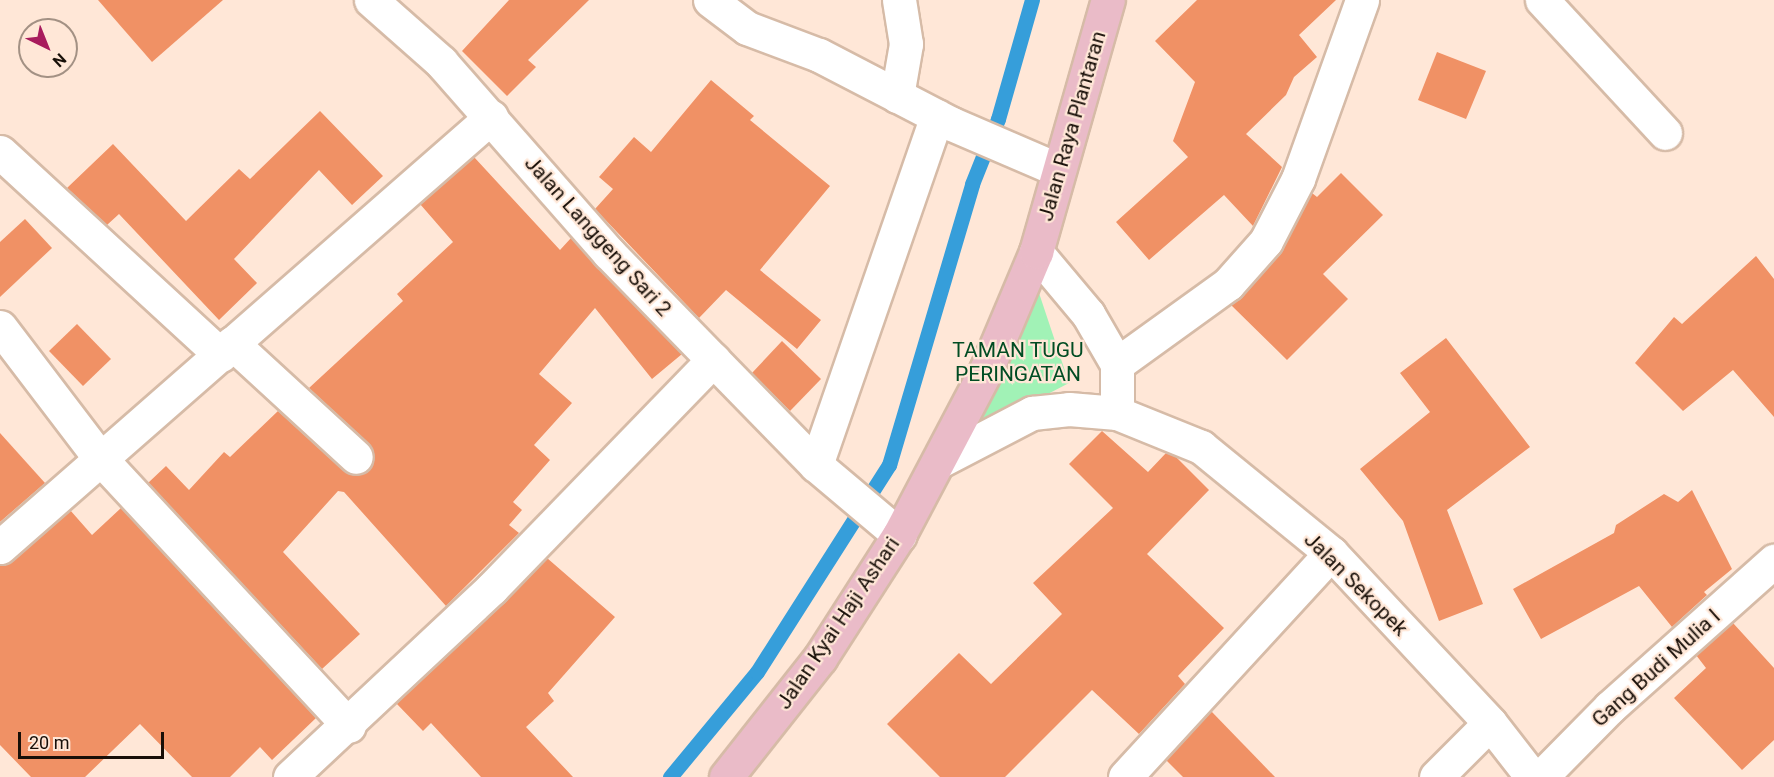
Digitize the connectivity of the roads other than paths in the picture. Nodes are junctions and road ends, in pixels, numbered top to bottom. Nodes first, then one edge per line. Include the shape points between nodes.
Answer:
1 (371, 0) edge
2 (710, 0) edge
3 (899, 0) edge
4 (1108, 0) edge
5 (1362, 0) edge
6 (1542, 0) edge
7 (897, 96) junction
8 (491, 117) junction
9 (944, 120) junction
10 (1665, 133) dead end
11 (0, 152) edge
12 (1059, 170) junction
13 (1036, 252) junction
14 (0, 327) edge
15 (226, 349) junction
16 (713, 360) junction
17 (1117, 364) junction
18 (1117, 413) junction
19 (99, 457) junction
20 (356, 457) dead end
21 (940, 461) junction
22 (820, 469) junction
23 (899, 535) junction
24 (0, 547) edge
25 (1331, 553) junction
26 (1774, 561) edge
27 (1490, 723) junction
28 (349, 726) junction
29 (290, 777) edge
30 (726, 777) edge
31 (1125, 777) edge
32 (1436, 777) edge
33 (1532, 777) edge
34 (1541, 777) edge

1 - 8 street, Jalan Langgeng Sari 2 via 441,62
2 - 7 street via 747,28 819,55
3 - 7 street via 906,44
4 - 12 main road, Jalan Raya Plantaran
5 - 17 street via 1298,179 1266,241 1228,284
6 - 10 street
7 - 9 street
8 - 15 street
8 - 16 street, Jalan Langgeng Sari 2 via 609,253
9 - 12 street
9 - 22 street
11 - 15 street
12 - 13 main road, Jalan Raya Plantaran
13 - 17 street via 1088,314
13 - 21 main road, Jalan Raya Plantaran via 987,369
14 - 19 street
15 - 19 street
15 - 20 street
16 - 22 street, Jalan Langgeng Sari 2
16 - 28 street via 492,588
17 - 18 street
18 - 21 street, Jalan Sekopek via 1069,409 1032,413
18 - 25 street, Jalan Sekopek via 1201,447
19 - 24 street
19 - 28 street
21 - 23 main road, Jalan Kyai Haji Ashari
22 - 23 street, Jalan Langgeng Sari 2 via 864,510
23 - 30 main road, Jalan Kyai Haji Ashari via 820,658
25 - 27 street, Jalan Sekopek
25 - 31 street
26 - 34 street, Gang Budi Mulia I via 1610,707
27 - 32 street
27 - 33 street, Jalan Sekopek
28 - 29 street

